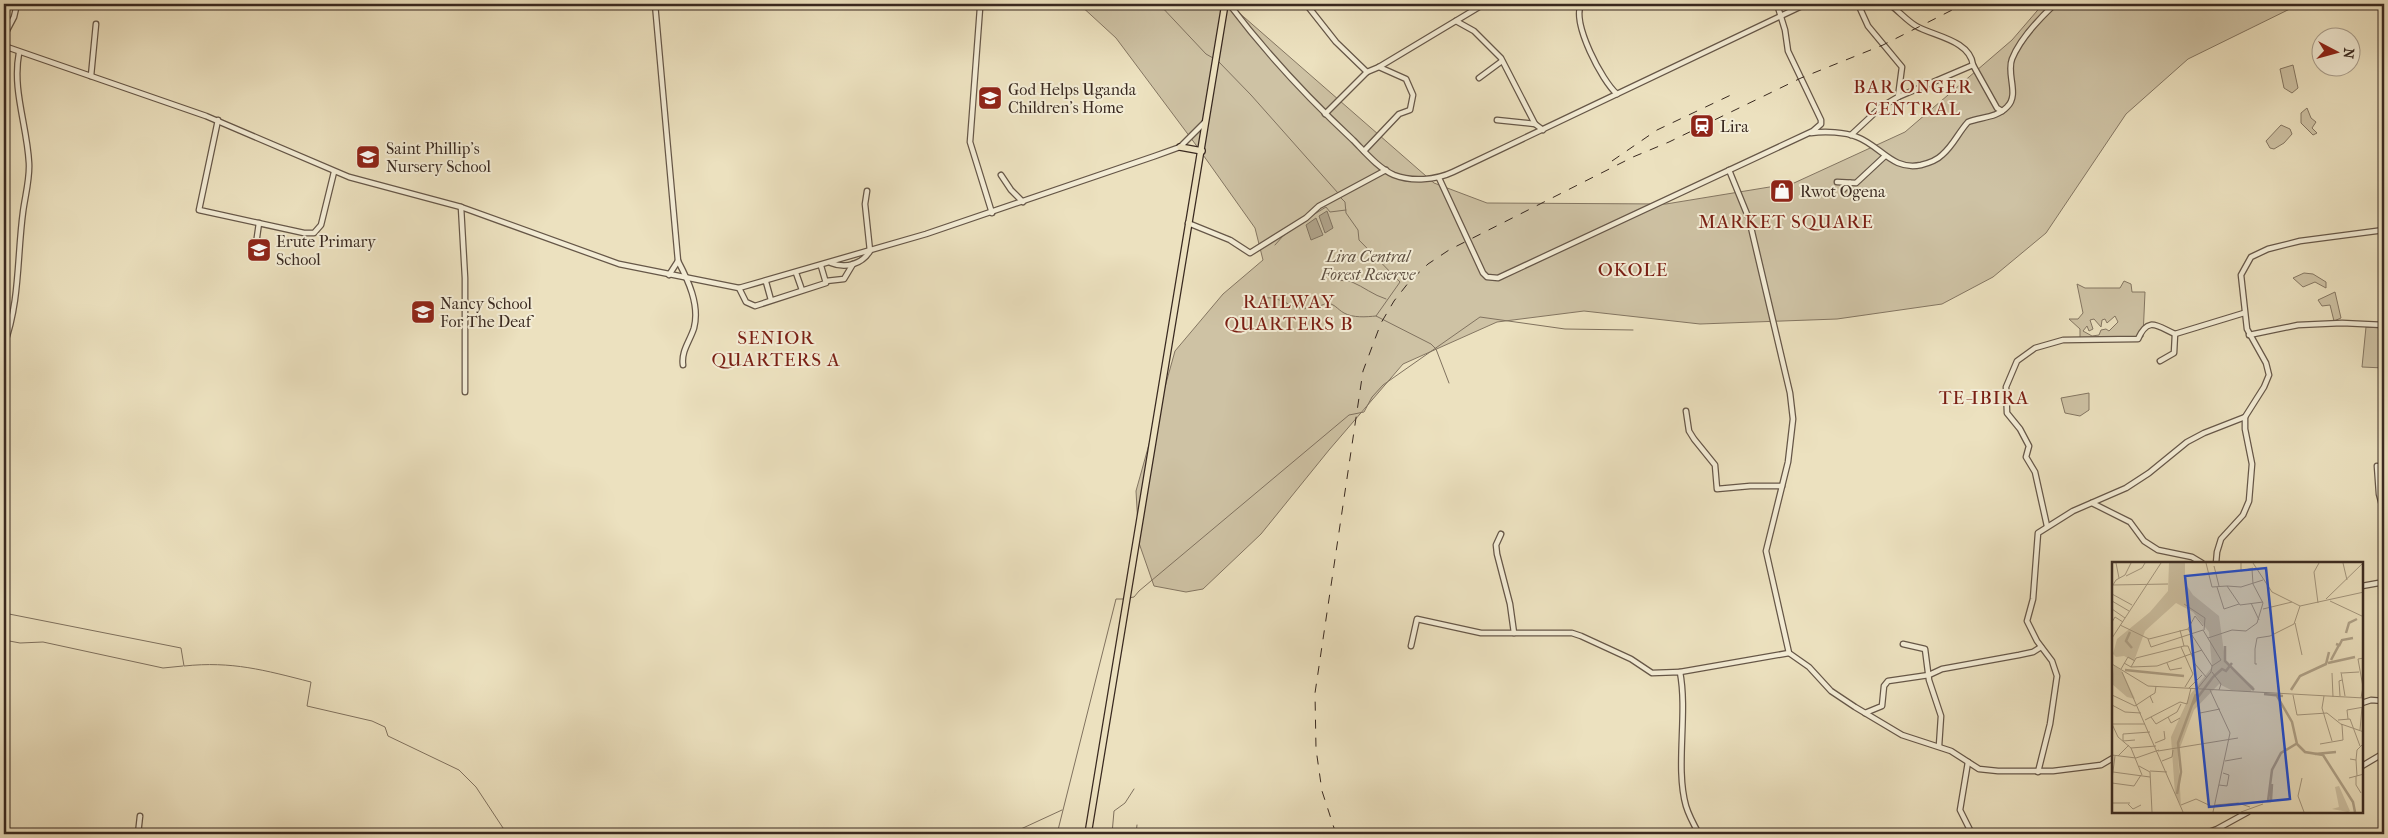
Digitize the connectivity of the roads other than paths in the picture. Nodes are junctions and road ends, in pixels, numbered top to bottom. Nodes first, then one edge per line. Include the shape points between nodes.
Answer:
1 (17, 4) edge
2 (654, 4) edge
3 (1225, 4) edge
4 (1229, 4) edge
5 (1306, 4) edge
6 (1484, 4) edge
7 (1581, 4) edge
8 (1777, 4) edge
9 (1806, 4) edge
10 (1858, 4) edge
11 (1889, 4) edge
12 (2055, 4) edge
13 (980, 8) dead end
14 (1780, 16) junction
15 (1456, 20) junction
16 (96, 24) dead end
17 (4, 36) edge
18 (4, 46) edge
19 (19, 53) junction
20 (1502, 61) junction
21 (1972, 66) junction
22 (1379, 67) junction
23 (1367, 72) junction
24 (91, 76) junction
25 (1479, 78) dead end
26 (1617, 94) junction
27 (1898, 96) junction
28 (1997, 108) junction
29 (2002, 111) junction
30 (1325, 114) junction
31 (1995, 115) junction
32 (218, 120) junction
33 (1497, 120) dead end
34 (1206, 121) junction
35 (1535, 124) junction
36 (1543, 130) junction
37 (1808, 133) junction
38 (1851, 135) junction
39 (1180, 147) junction
40 (1202, 151) junction
41 (1364, 151) junction
42 (1885, 156) junction
43 (1386, 170) junction
44 (1729, 170) junction
45 (334, 172) junction
46 (1001, 175) dead end
47 (1439, 178) junction
48 (1837, 182) dead end
49 (1850, 183) junction
50 (1843, 190) dead end
51 (867, 191) dead end
52 (1023, 202) junction
53 (461, 207) junction
54 (992, 213) junction
55 (259, 223) junction
56 (1188, 224) junction
57 (2384, 230) edge
58 (870, 251) junction
59 (254, 258) dead end
60 (678, 261) junction
61 (831, 263) junction
62 (853, 264) junction
63 (821, 266) junction
64 (796, 273) junction
65 (669, 275) junction
66 (688, 279) junction
67 (766, 282) junction
68 (826, 282) junction
69 (739, 288) junction
70 (802, 290) junction
71 (771, 300) junction
72 (2244, 313) junction
73 (2384, 325) edge
74 (2175, 334) junction
75 (2249, 335) junction
76 (4, 344) edge
77 (2160, 361) dead end
78 (684, 365) dead end
79 (465, 392) dead end
80 (1686, 411) dead end
81 (2245, 417) junction
82 (2377, 466) dead end
83 (1782, 486) junction
84 (2092, 503) junction
85 (2384, 513) edge
86 (2047, 526) junction
87 (1501, 534) dead end
88 (2200, 562) edge
89 (2216, 562) edge
90 (2384, 582) edge
91 (2363, 586) edge
92 (1514, 633) junction
93 (2384, 635) edge
94 (1903, 644) dead end
95 (1410, 646) dead end
96 (2041, 647) junction
97 (2384, 650) edge
98 (1789, 653) junction
99 (1680, 672) junction
100 (1929, 675) junction
101 (2384, 701) edge
102 (2363, 703) edge
103 (1865, 713) junction
104 (1939, 746) junction
105 (2384, 753) edge
106 (2112, 759) edge
107 (1968, 762) junction
108 (2363, 765) edge
109 (2038, 772) junction
110 (2246, 813) edge
111 (140, 816) dead end
112 (138, 834) edge
113 (1088, 834) edge
114 (1699, 834) edge
115 (1972, 834) edge
116 (2203, 834) edge

1 - 17 street
2 - 60 street
3 - 34 main road
4 - 30 street via 1268,54
5 - 23 street via 1336,42
6 - 15 street
7 - 26 street via 1578,13 1587,44 1606,83
8 - 14 street
9 - 14 street
10 - 27 street via 1868,26 1902,67
11 - 21 street via 1917,27 1955,40 1970,57
12 - 29 street via 2014,54 2010,66 2012,100
13 - 54 street via 970,142
14 - 26 street
14 - 37 street via 1788,51 1821,120 1817,128
15 - 20 street via 1474,31
15 - 22 street
16 - 24 street
18 - 19 street
19 - 24 street
19 - 76 street via 18,87 29,173 22,213 15,301
20 - 25 street
20 - 35 street
21 - 27 street
21 - 28 street
22 - 23 street
22 - 41 street via 1406,79 1413,95 1410,110 1399,114
23 - 30 street
24 - 32 street
26 - 36 street
27 - 38 street
28 - 29 street
28 - 31 street
29 - 31 street
30 - 41 street
31 - 42 street via 1968,122 1941,157 1929,163 1901,165
32 - 45 street
32 - 55 street via 199,210
33 - 35 street
34 - 39 street
34 - 40 main road
35 - 36 street
36 - 47 street
37 - 38 street
37 - 44 street
38 - 42 street via 1871,144
39 - 40 main road
39 - 52 street
40 - 56 main road
41 - 43 street
42 - 49 street via 1859,180
43 - 47 street via 1401,177
43 - 56 street via 1319,206 1306,218 1250,253 1230,240
44 - 47 street via 1498,278 1483,273
44 - 83 street via 1749,219 1790,393 1792,426
45 - 53 street
45 - 55 street via 321,225 314,233
46 - 52 street
48 - 49 street
49 - 50 street
51 - 58 street via 865,204
52 - 54 street
53 - 65 street via 607,260
53 - 79 street
54 - 58 street
55 - 59 street
56 - 113 main road
57 - 72 street via 2300,242 2254,256 2246,263 2241,275
58 - 61 street
58 - 62 street via 865,259
60 - 65 street
60 - 66 street
61 - 62 street via 840,266
61 - 63 street
62 - 68 street via 844,279
63 - 64 street
63 - 68 street
64 - 67 street
64 - 70 street
65 - 66 street
66 - 69 street
66 - 78 street via 695,320 683,355
67 - 69 street
67 - 71 street
68 - 70 street
69 - 71 street via 749,305
70 - 71 street
72 - 74 street
72 - 75 street
73 - 75 street via 2298,325
74 - 77 street via 2174,353
74 - 86 street via 2151,324 2142,329 2138,339 2063,340 2035,348 2017,361 2006,387 2007,413 2028,446 2026,457 2035,472
75 - 81 street via 2269,374
80 - 83 street via 1689,431 1715,465 1717,489
81 - 84 street via 2187,442 2140,479
81 - 89 street via 2252,464 2248,508 2222,539
82 - 85 street
83 - 98 street via 1766,551
84 - 86 street
84 - 88 street via 2130,522 2144,541 2158,550 2192,557
86 - 96 street via 2037,535 2033,599 2027,621
87 - 92 street via 1496,545 1497,554
90 - 91 street
92 - 95 street via 1465,631 1417,619
92 - 99 street via 1576,634 1652,672
93 - 97 street
94 - 100 street via 1925,649
96 - 100 street via 2033,652 1942,669
96 - 109 street via 2052,661 2057,676
98 - 99 street
98 - 103 street via 1809,667 1832,691
99 - 114 street via 1684,722 1683,789 1686,806
100 - 103 street via 1886,682 1882,706
100 - 104 street via 1941,716
101 - 102 street
103 - 104 street via 1902,735
104 - 107 street
105 - 108 street
106 - 109 street via 2091,767
107 - 109 street via 1984,770
107 - 115 street via 1960,810
110 - 116 street
111 - 112 street

